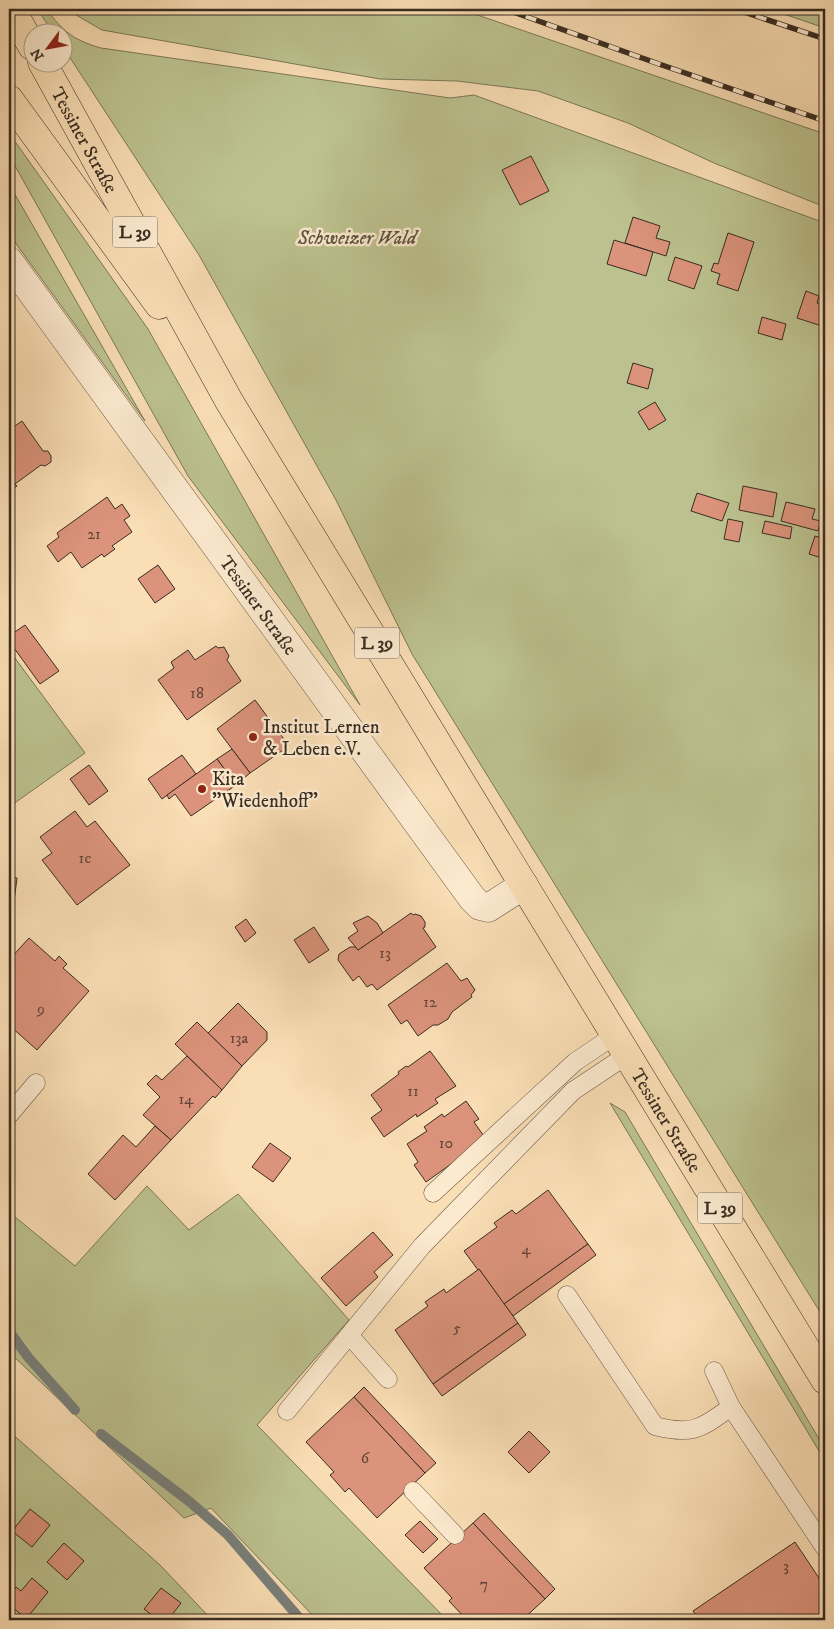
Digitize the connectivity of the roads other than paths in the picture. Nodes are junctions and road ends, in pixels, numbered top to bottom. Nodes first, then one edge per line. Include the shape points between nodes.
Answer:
1 (11, 9) edge
2 (22, 28) edge
3 (48, 72) edge
4 (9, 99) edge
5 (9, 261) edge
6 (229, 400) junction
7 (524, 884) junction
8 (621, 1045) junction
9 (36, 1083) dead end
10 (9, 1115) edge
11 (433, 1194) dead end
12 (567, 1295) dead end
13 (350, 1336) junction
14 (714, 1371) dead end
15 (388, 1379) dead end
16 (825, 1380) edge
17 (732, 1406) junction
18 (287, 1411) dead end
19 (413, 1491) dead end
20 (455, 1535) dead end
21 (825, 1548) edge

1 - 2 main road
3 - 6 main road, Tessiner Straße / L 39
4 - 6 main road, Tessiner Straße / L 39
5 - 7 street, Tessiner Straße via 472,898 480,906 488,908
6 - 7 main road, Tessiner Straße / L 39
7 - 8 main road, Tessiner Straße / L 39
8 - 11 lane via 575,1062
8 - 13 lane via 549,1114 422,1246
8 - 16 main road, Tessiner Straße / L 39
9 - 10 lane
12 - 17 lane via 656,1426 675,1431 700,1428
13 - 15 lane
13 - 18 lane
14 - 17 lane
17 - 21 lane
19 - 20 lane

